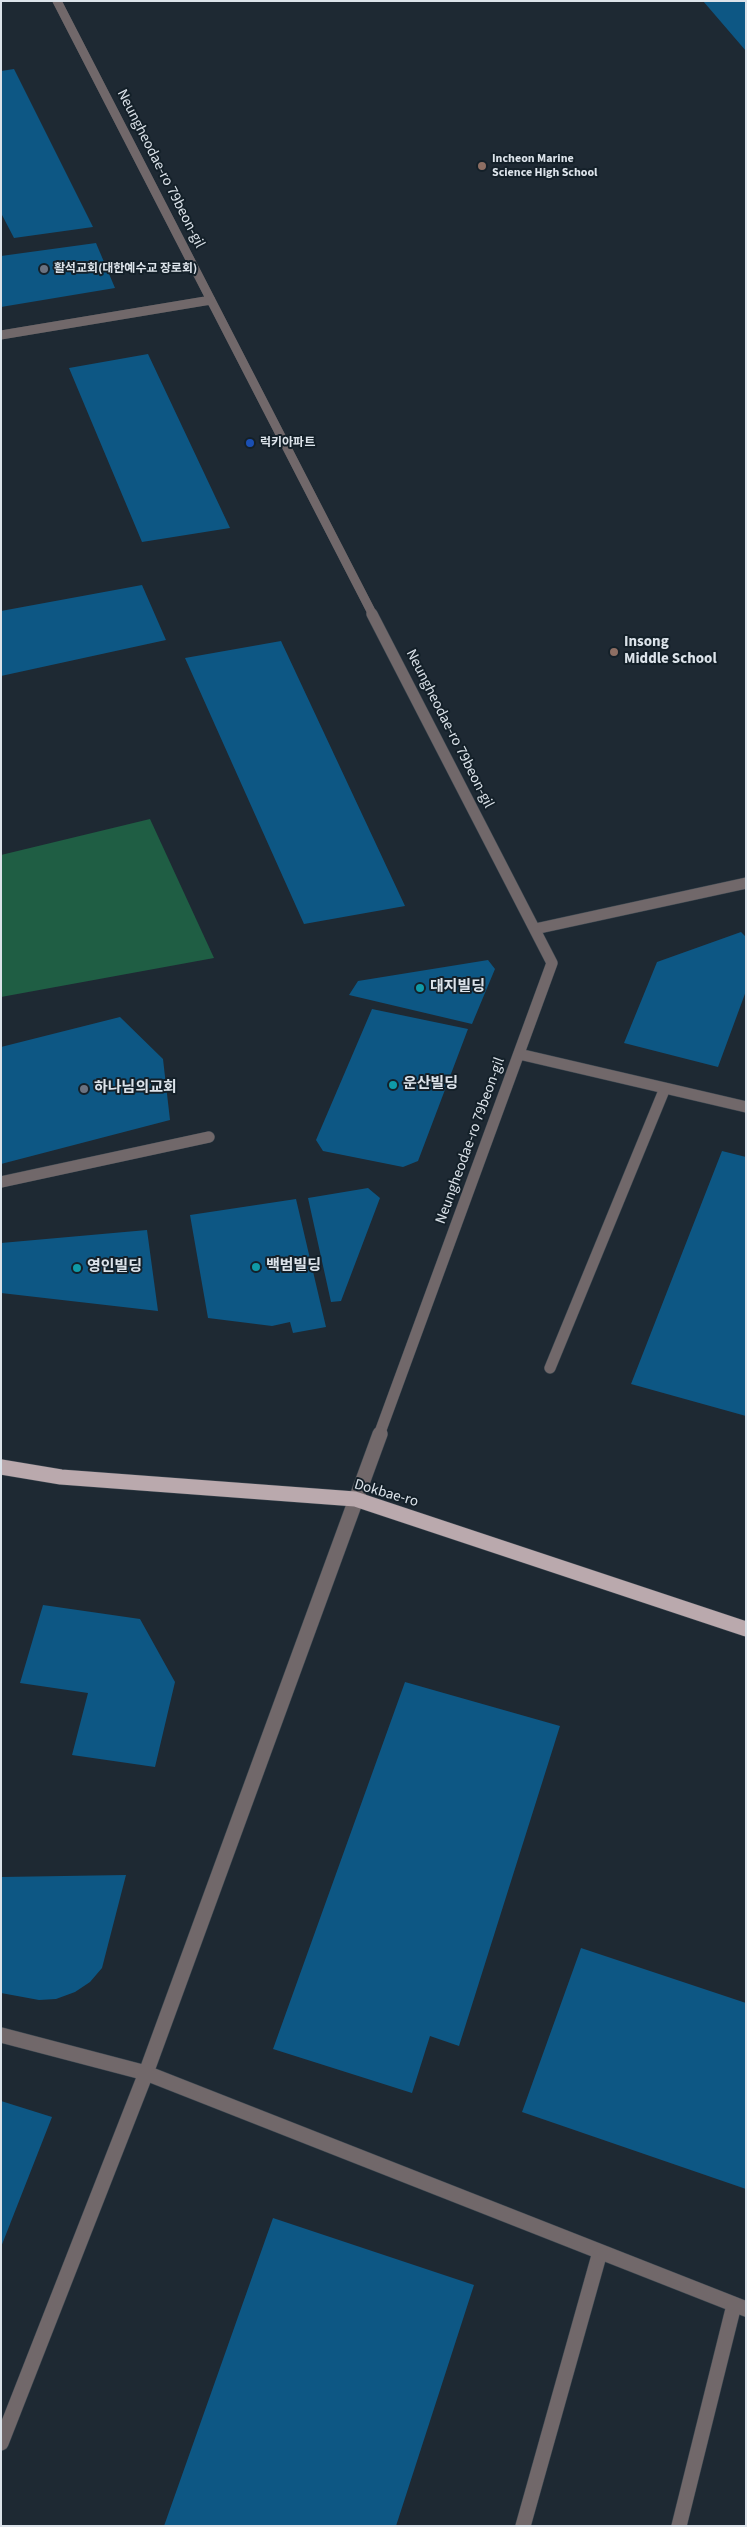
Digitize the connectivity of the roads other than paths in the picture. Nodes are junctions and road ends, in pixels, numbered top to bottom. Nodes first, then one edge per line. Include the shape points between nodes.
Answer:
1 (57, 1) edge
2 (210, 300) junction
3 (1, 336) edge
4 (746, 883) edge
5 (535, 929) junction
6 (519, 1054) junction
7 (665, 1088) junction
8 (746, 1107) edge
9 (209, 1138) dead end
10 (1, 1182) edge
11 (550, 1368) dead end
12 (1, 1467) edge
13 (355, 1499) junction
14 (746, 1629) edge
15 (1, 2035) edge
16 (146, 2073) junction
17 (600, 2252) junction
18 (740, 2307) edge
19 (1, 2443) edge
20 (523, 2526) edge
21 (679, 2526) edge

1 - 2 street, Neungheodae-ro 79beon-gil
2 - 3 street
2 - 5 street, Neungheodae-ro 79beon-gil
4 - 5 street
5 - 6 street, Neungheodae-ro 79beon-gil via 552,963
6 - 7 street
6 - 13 street, Neungheodae-ro 79beon-gil
7 - 8 street
7 - 11 street
9 - 10 street
12 - 13 main road, Dokbae-ro via 61,1477
13 - 14 main road, Dokbae-ro
13 - 16 street, Neungheodae-ro 79beon-gil
15 - 16 street
16 - 17 street
16 - 19 street, Neungheodae-ro 79beon-gil
17 - 18 street
17 - 20 street
18 - 21 street

